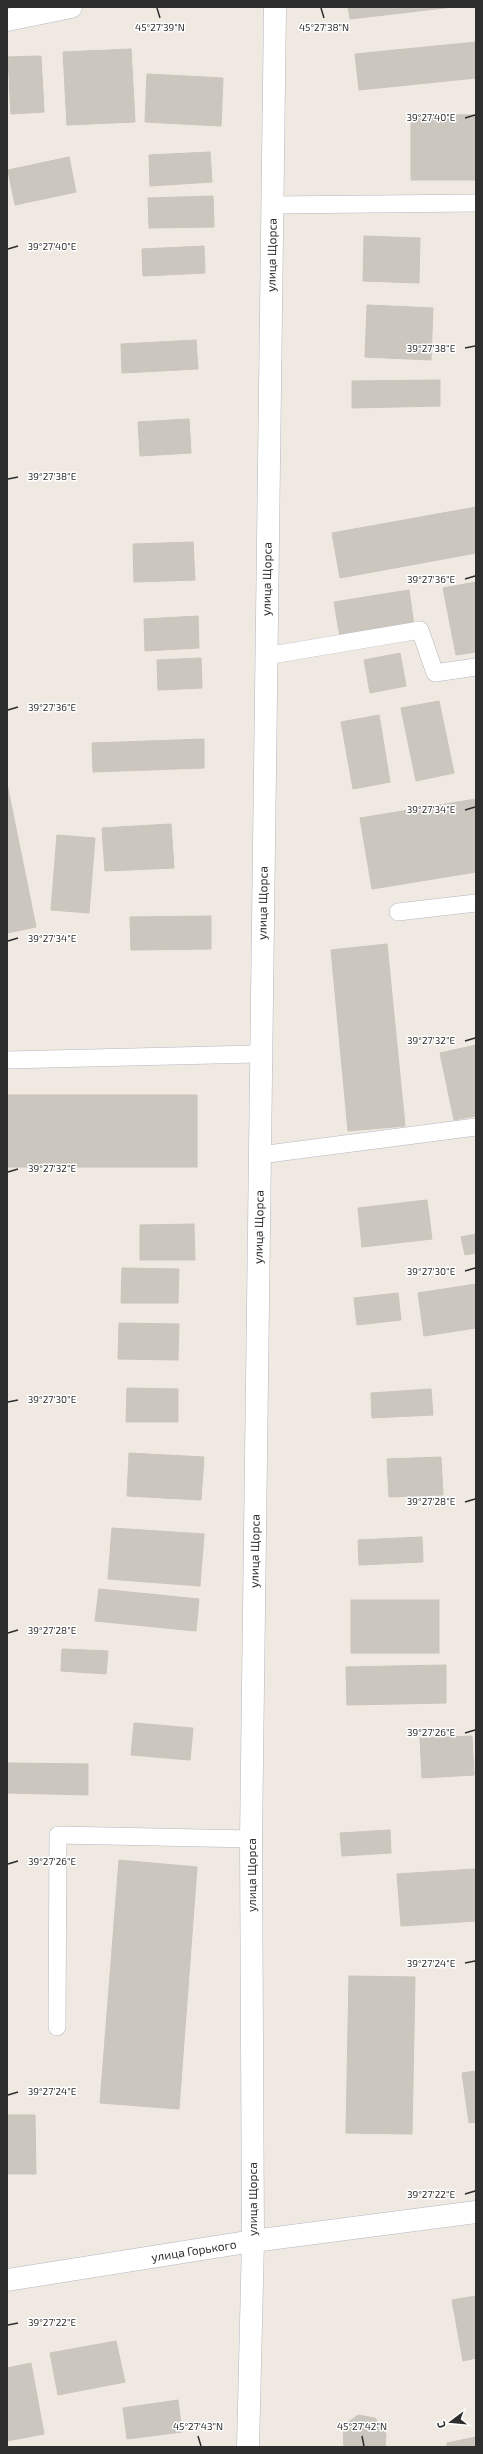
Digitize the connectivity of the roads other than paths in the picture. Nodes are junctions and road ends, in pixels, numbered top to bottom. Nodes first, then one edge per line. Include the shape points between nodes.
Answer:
1 (71, 7) edge
2 (275, 7) edge
3 (7, 20) edge
4 (476, 204) edge
5 (272, 205) junction
6 (266, 656) junction
7 (476, 667) edge
8 (476, 903) edge
9 (398, 912) dead end
10 (261, 1054) junction
11 (7, 1060) edge
12 (476, 1127) edge
13 (260, 1155) junction
14 (252, 1838) junction
15 (57, 2027) dead end
16 (476, 2212) edge
17 (253, 2241) junction
18 (7, 2280) edge
19 (248, 2447) edge

1 - 3 street
2 - 5 street, улица Щорса
4 - 5 lane
5 - 6 street, улица Щорса
6 - 7 lane via 420,630 435,673
6 - 10 street, улица Щорса
8 - 9 lane
10 - 11 lane
10 - 13 street, улица Щорса
12 - 13 lane
13 - 14 street, улица Щорса
14 - 15 lane via 58,1835
14 - 17 street, улица Щорса
16 - 17 street, улица Горького
17 - 18 street, улица Горького
17 - 19 street, улица Щорса

